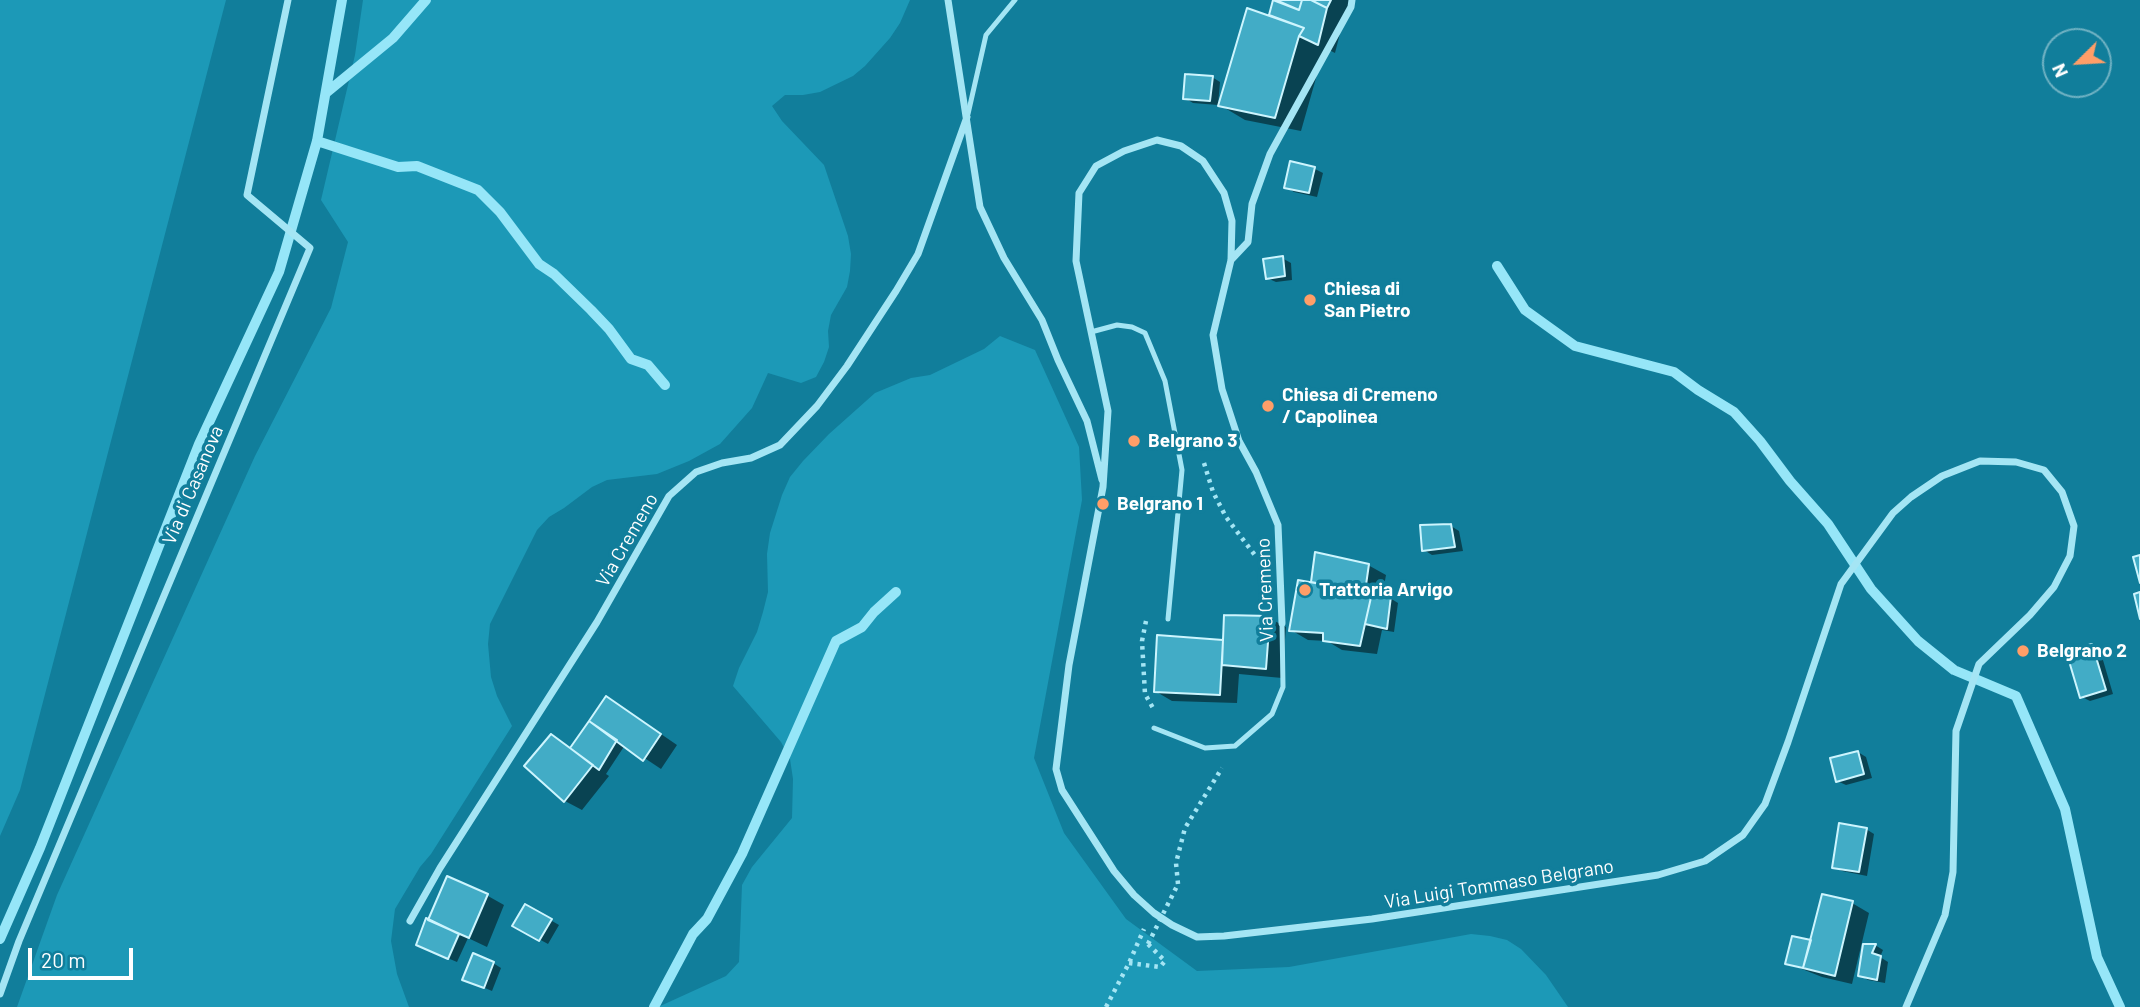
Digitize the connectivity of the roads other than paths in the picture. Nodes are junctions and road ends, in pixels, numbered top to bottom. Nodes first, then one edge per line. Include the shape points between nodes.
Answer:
1 (288, 0) edge
2 (947, 0) edge
3 (1015, 0) edge
4 (1352, 0) edge
5 (967, 117) junction
6 (1231, 260) junction
7 (1091, 332) junction
8 (1103, 487) junction
9 (1168, 619) dead end
10 (1282, 623) joint
11 (1154, 728) dead end
12 (410, 921) dead end
13 (0, 994) edge
14 (1906, 1007) edge

1 - 13 street, Via di Casanova via 247,195 310,248
2 - 5 street, Via Cremeno
3 - 5 lane, Via Cremeno via 986,36
4 - 6 street, Via Cremeno via 1270,154 1252,204 1248,242
5 - 8 street, Via Cremeno via 980,207 1042,320 1087,421
5 - 12 street, Via Cremeno via 918,254 847,366 779,445 751,458 696,472 669,496 597,622
6 - 7 street, Via Luigi Tommaso Belgrano via 1232,221 1224,193 1203,161 1181,146 1157,140 1124,151 1096,166 1079,193 1076,261
6 - 10 street, Via Cremeno via 1213,335 1222,389 1239,440 1278,525
7 - 8 street, Via Luigi Tommaso Belgrano via 1108,411
7 - 9 lane via 1117,325 1145,333 1165,381 1182,470
8 - 14 street, Via Luigi Tommaso Belgrano via 1069,665 1056,769 1062,790 1134,895 1154,913 1197,937 1373,919 1658,876 1705,861 1743,835 1765,804 1841,584 1893,513 1942,476 1980,461 2017,462 2044,470 2062,492 2074,526 2070,556 2054,587 1979,664 1956,731 1953,872 1945,915
10 - 11 lane, Via Cremeno via 1283,687 1272,714 1235,746 1205,748

